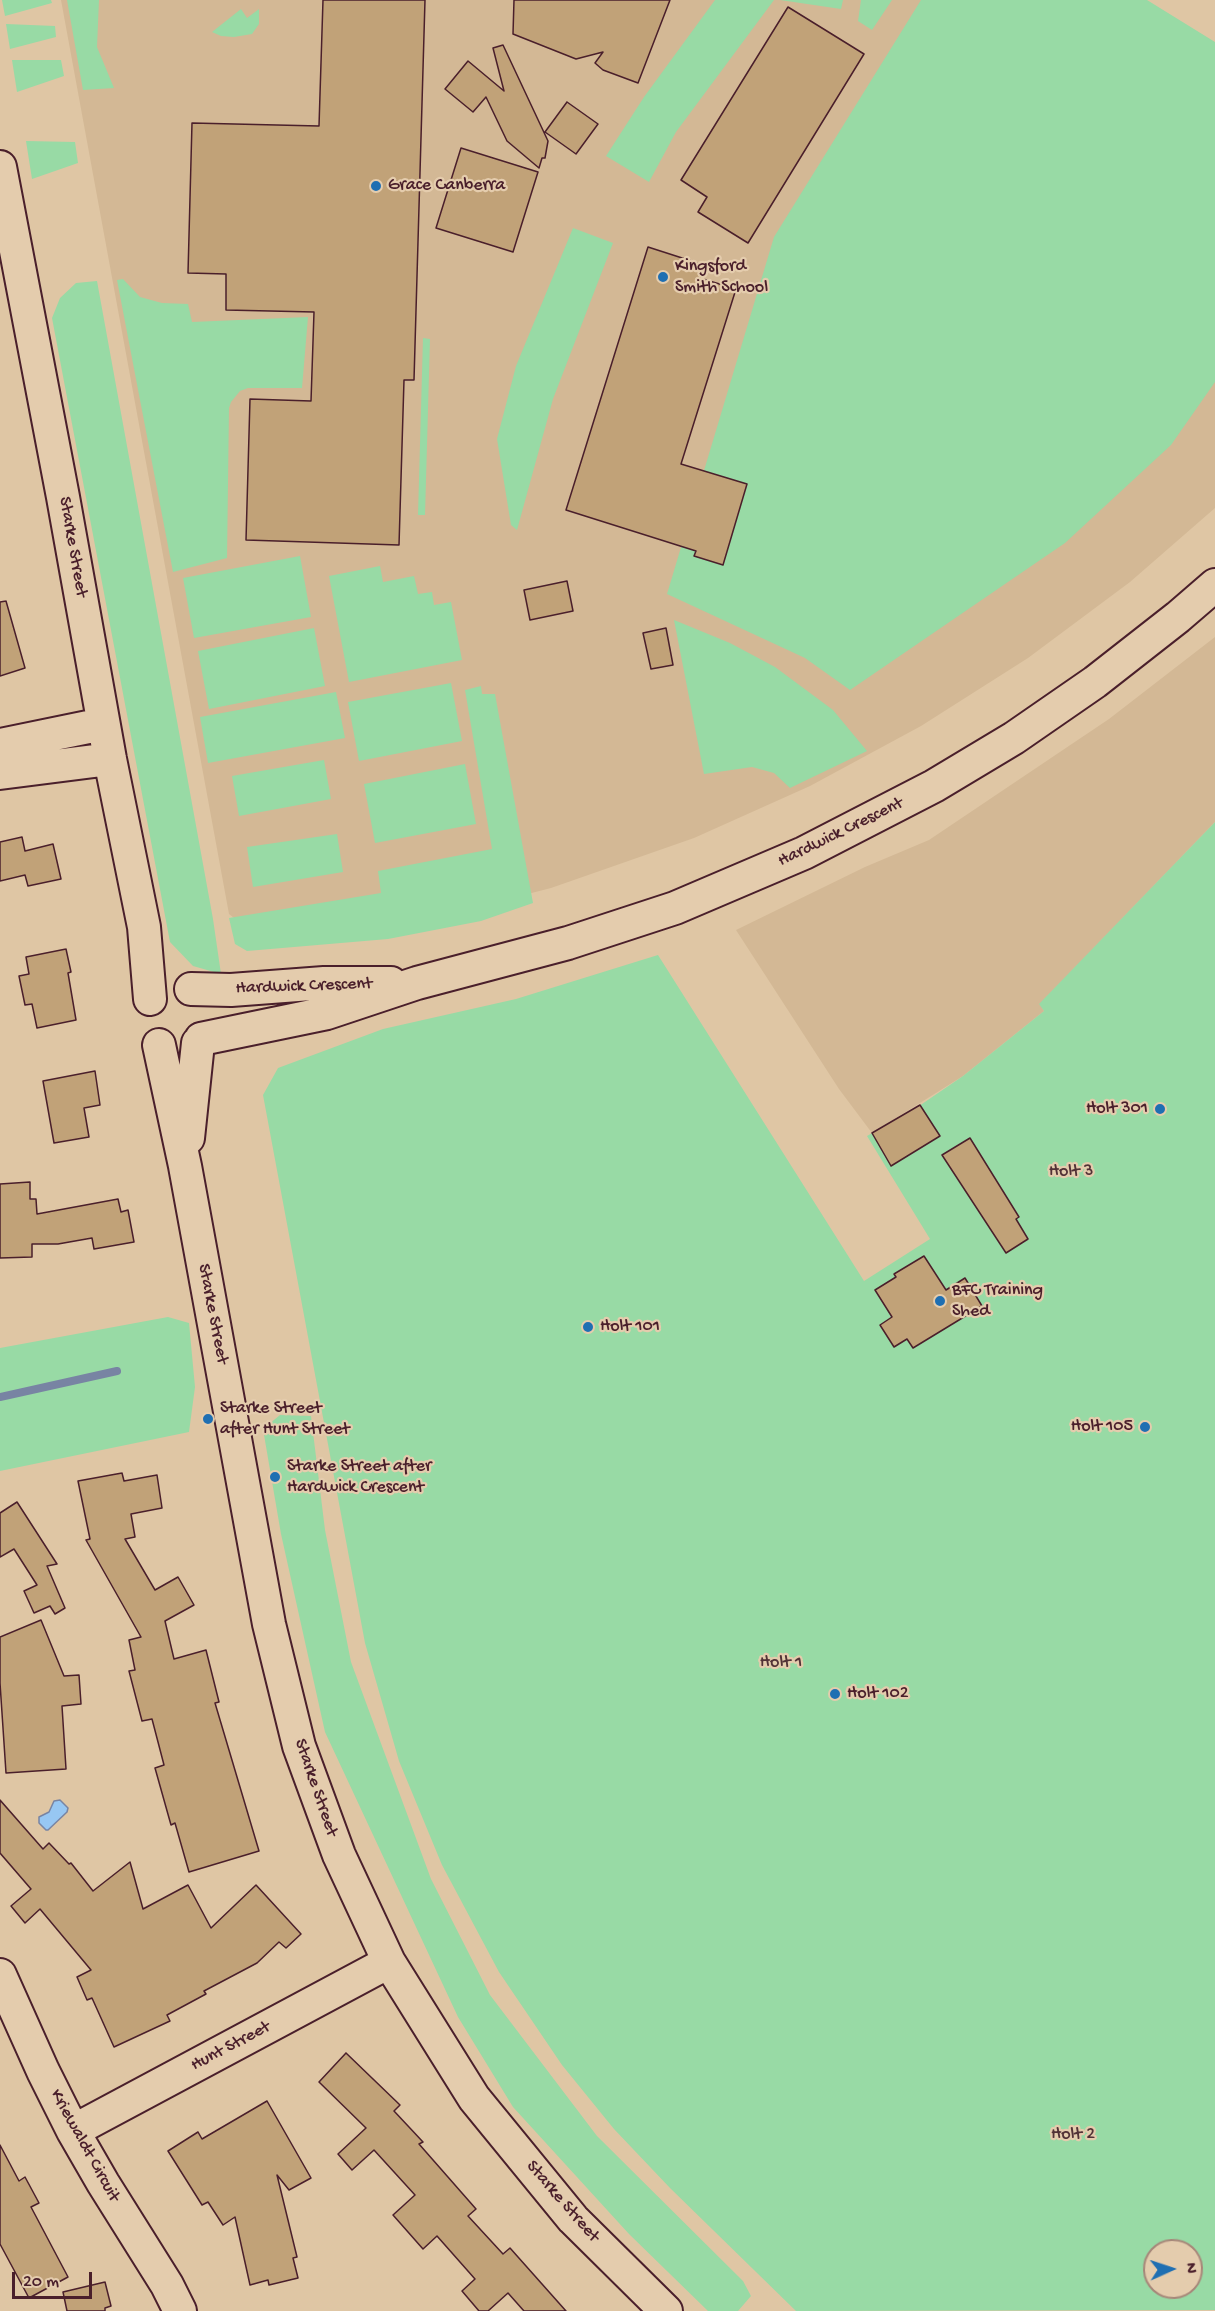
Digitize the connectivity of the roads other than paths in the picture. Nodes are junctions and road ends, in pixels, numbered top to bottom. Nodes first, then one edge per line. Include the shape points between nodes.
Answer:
1 (0, 167) edge
2 (1215, 585) edge
3 (103, 724) junction
4 (0, 745) edge
5 (110, 759) junction
6 (0, 773) edge
7 (144, 927) junction
8 (417, 983) junction
9 (185, 988) junction
10 (150, 999) junction
11 (200, 1041) junction
12 (159, 1045) junction
13 (185, 1166) junction
14 (389, 1962) junction
15 (0, 1975) edge
16 (73, 2131) junction
17 (180, 2311) edge
18 (666, 2311) edge

1 - 3 street, Starke Street
2 - 8 street, Hardwick Crescent via 1095,682 1014,738 934,786 804,853 675,908 568,944
3 - 4 street
3 - 5 street, Starke Street
5 - 6 street
5 - 7 street, Starke Street
7 - 9 street, Starke Street
7 - 10 street, Starke Street
8 - 9 street, Hardwick Crescent
8 - 11 street, Hardwick Crescent via 327,1013
9 - 10 street via 168,987
9 - 11 street via 202,998 208,1011 208,1025
10 - 12 street via 144,1021 147,1032
11 - 12 street via 173,1050
11 - 13 street, Starke Street
12 - 13 street, Starke Street
13 - 14 street, Starke Street via 269,1624 299,1746 339,1855
14 - 16 street, Hunt Street
14 - 18 street, Starke Street via 474,2098 573,2219
15 - 16 street, Kriewaldt Circuit
16 - 17 street, Kriewaldt Circuit

